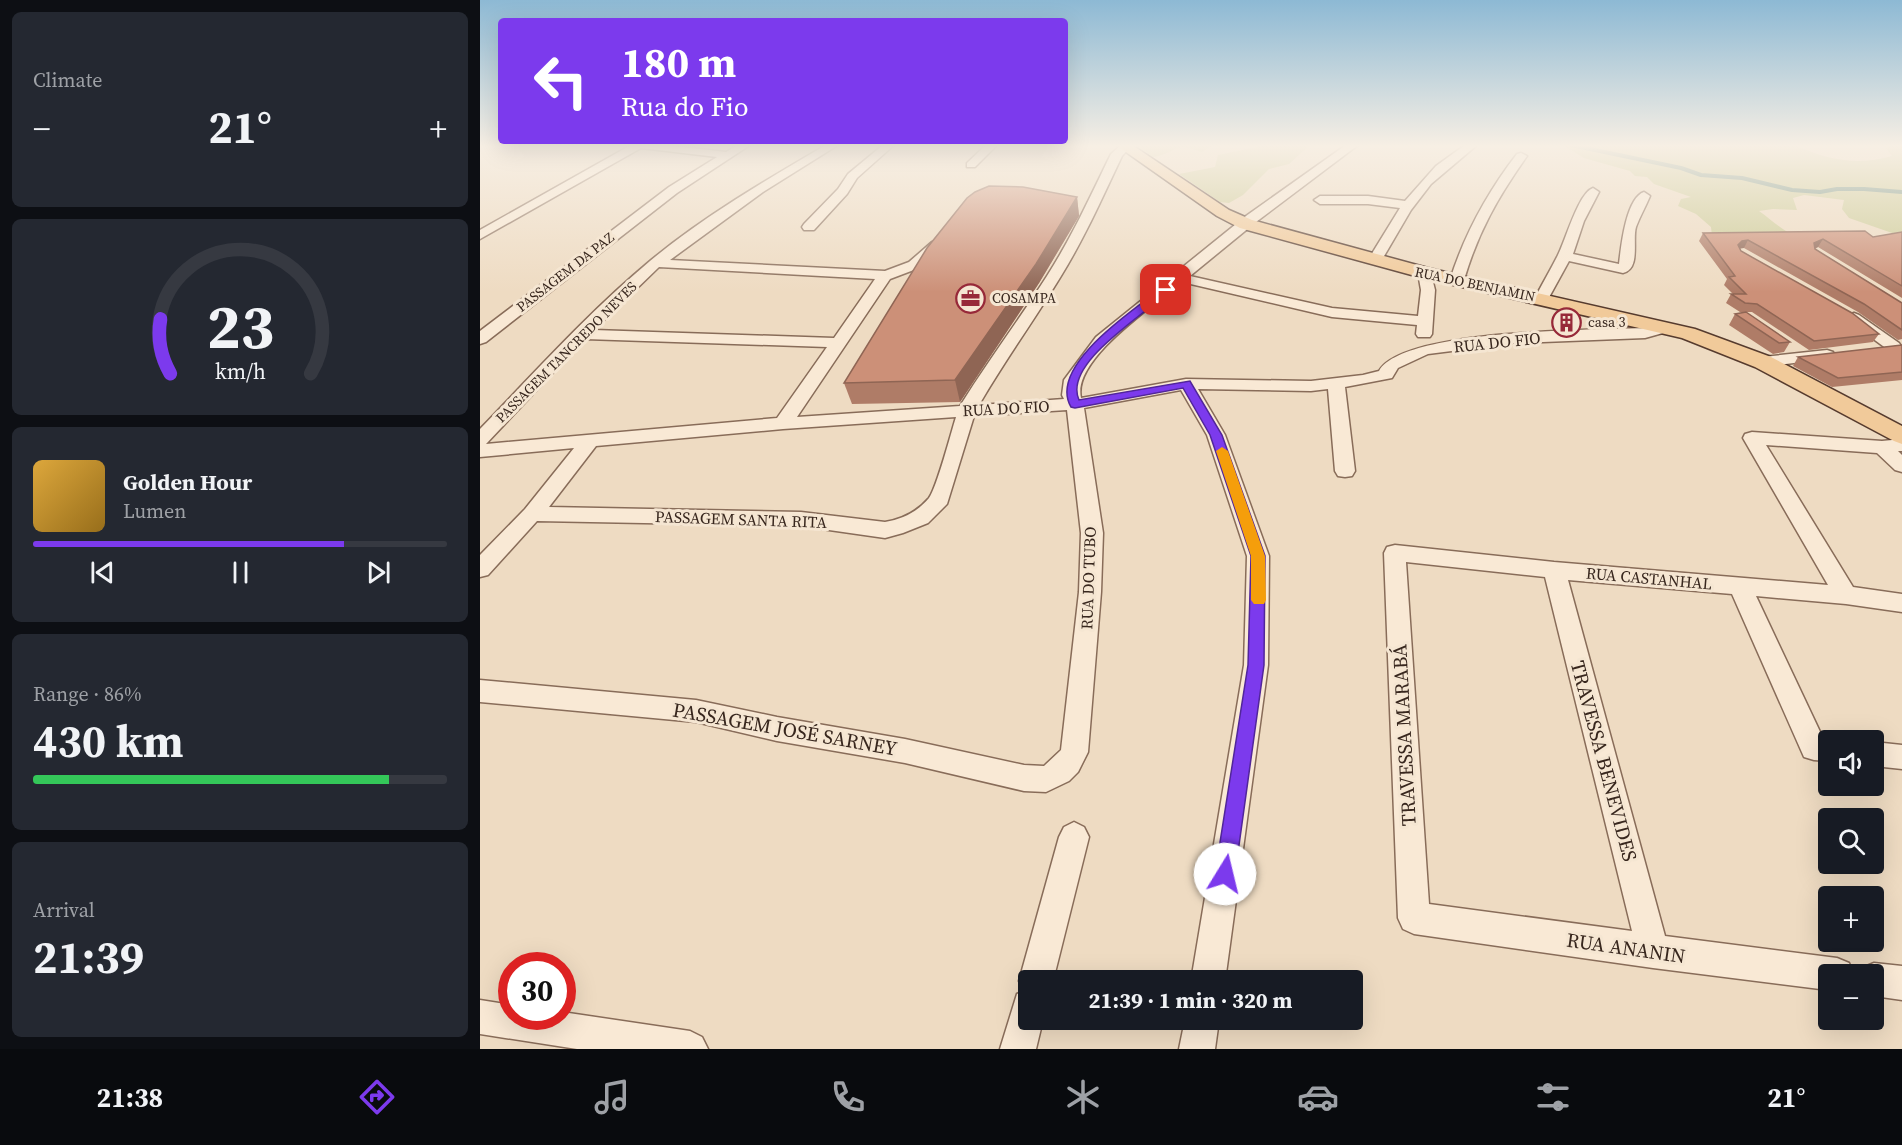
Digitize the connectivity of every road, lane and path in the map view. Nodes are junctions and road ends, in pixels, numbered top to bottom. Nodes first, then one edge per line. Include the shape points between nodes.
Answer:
1 (553, 194) edge
2 (670, 194) edge
3 (753, 194) edge
4 (840, 194) edge
5 (1092, 194) edge
6 (1195, 194) edge
7 (1287, 194) edge
8 (1415, 194) edge
9 (1495, 194) edge
10 (1592, 194) edge
11 (1644, 196) dead end
12 (1320, 200) dead end
13 (1406, 205) junction
14 (1246, 224) junction
15 (809, 227) dead end
16 (480, 235) edge
17 (943, 238) edge
18 (1565, 256) junction
19 (1376, 260) junction
20 (656, 263) junction
21 (1425, 273) junction
22 (885, 274) junction
23 (1181, 278) junction
24 (1457, 280) junction
25 (1542, 298) junction
26 (1842, 311) edge
27 (1424, 321) junction
28 (1664, 328) junction
29 (583, 334) junction
30 (480, 339) edge
31 (838, 343) junction
32 (1785, 343) edge
33 (1897, 346) edge
34 (1872, 349) edge
35 (1424, 350) junction
36 (1839, 354) edge
37 (1805, 357) junction
38 (1763, 362) junction
39 (1186, 384) junction
40 (1336, 384) junction
41 (1075, 404) junction
42 (967, 410) junction
43 (783, 423) junction
44 (1902, 436) edge
45 (480, 440) edge
46 (589, 442) junction
47 (1902, 445) edge
48 (1882, 447) junction
49 (480, 451) edge
50 (1902, 466) edge
51 (1345, 471) dead end
52 (532, 514) junction
53 (1395, 553) joint
54 (480, 568) edge
55 (1554, 570) junction
56 (1740, 586) junction
57 (1846, 595) junction
58 (1902, 603) edge
59 (480, 691) edge
60 (1818, 748) edge
61 (1074, 752) joint
62 (1884, 755) edge
63 (1902, 757) edge
64 (1074, 837) dead end
65 (1414, 918) joint
66 (1653, 952) junction
67 (1039, 970) edge
68 (1210, 970) edge
69 (1818, 973) edge
70 (1884, 981) edge
71 (1902, 983) edge
72 (480, 1017) edge
73 (1023, 1030) edge
74 (1200, 1030) edge
75 (690, 1049) edge
76 (1018, 1049) edge
77 (1197, 1049) edge

1 - 16 street
2 - 30 street, PASSAGEM DA PAZ
3 - 20 street, PASSAGEM TANCREDO NEVES
4 - 15 street
5 - 42 street via 1082,210 1077,236 1054,276
6 - 14 main road, RUA DO BENJAMIN
7 - 14 street, RUA DO TUBO
8 - 13 street
9 - 24 street via 1468,244
10 - 18 street
11 - 18 street via 1629,228 1623,269
12 - 13 street
13 - 19 street
14 - 19 main road, RUA DO BENJAMIN
14 - 23 street, RUA DO TUBO
17 - 22 street via 910,269
18 - 25 street
19 - 21 main road, RUA DO BENJAMIN
20 - 22 street
20 - 29 street, PASSAGEM TANCREDO NEVES
21 - 24 main road, RUA DO BENJAMIN
21 - 27 street via 1428,290
22 - 31 street
23 - 27 street via 1347,317
23 - 41 street, RUA DO TUBO via 1091,352 1073,380 1071,395
24 - 25 main road, RUA DO BENJAMIN
25 - 28 main road, RUA DO BENJAMIN
26 - 33 street
27 - 35 street
28 - 35 street, RUA DO FIO via 1645,333 1515,338
28 - 38 main road, RUA DO BENJAMIN via 1688,333
29 - 31 street
29 - 45 street, PASSAGEM TANCREDO NEVES
31 - 43 street
32 - 37 street
33 - 34 street
35 - 40 street, RUA DO FIO via 1390,365 1386,374
36 - 37 street
37 - 38 street
38 - 44 main road, RUA DO BENJAMIN
39 - 40 street, RUA DO FIO
39 - 41 street, RUA DO FIO
39 - 68 street via 1216,435 1258,556 1256,665
40 - 51 street
41 - 42 street, RUA DO FIO
41 - 61 street, RUA DO TUBO via 1092,533
42 - 43 street, RUA DO FIO
42 - 52 street, PASSAGEM SANTA RITA via 940,499 921,518 903,526 885,530 801,519
43 - 46 street, RUA DO FIO
46 - 49 street, RUA DO FIO
46 - 52 street
47 - 48 street
48 - 50 street
48 - 57 street via 1752,438
52 - 54 street
53 - 55 street, RUA CASTANHAL
53 - 65 street, TRAVESSA MARABÁ
55 - 56 street, RUA CASTANHAL
55 - 66 street, TRAVESSA BENEVIDES
56 - 57 street, RUA CASTANHAL
56 - 60 street via 1814,748
57 - 58 street, RUA CASTANHAL
59 - 61 street, PASSAGEM JOSÉ SARNEY via 696,711 1024,778 1046,779 1059,772
62 - 63 street
64 - 67 street
65 - 66 street, RUA ANANIN
66 - 69 street, RUA ANANIN
70 - 71 street
72 - 75 street
73 - 76 street
74 - 77 street

